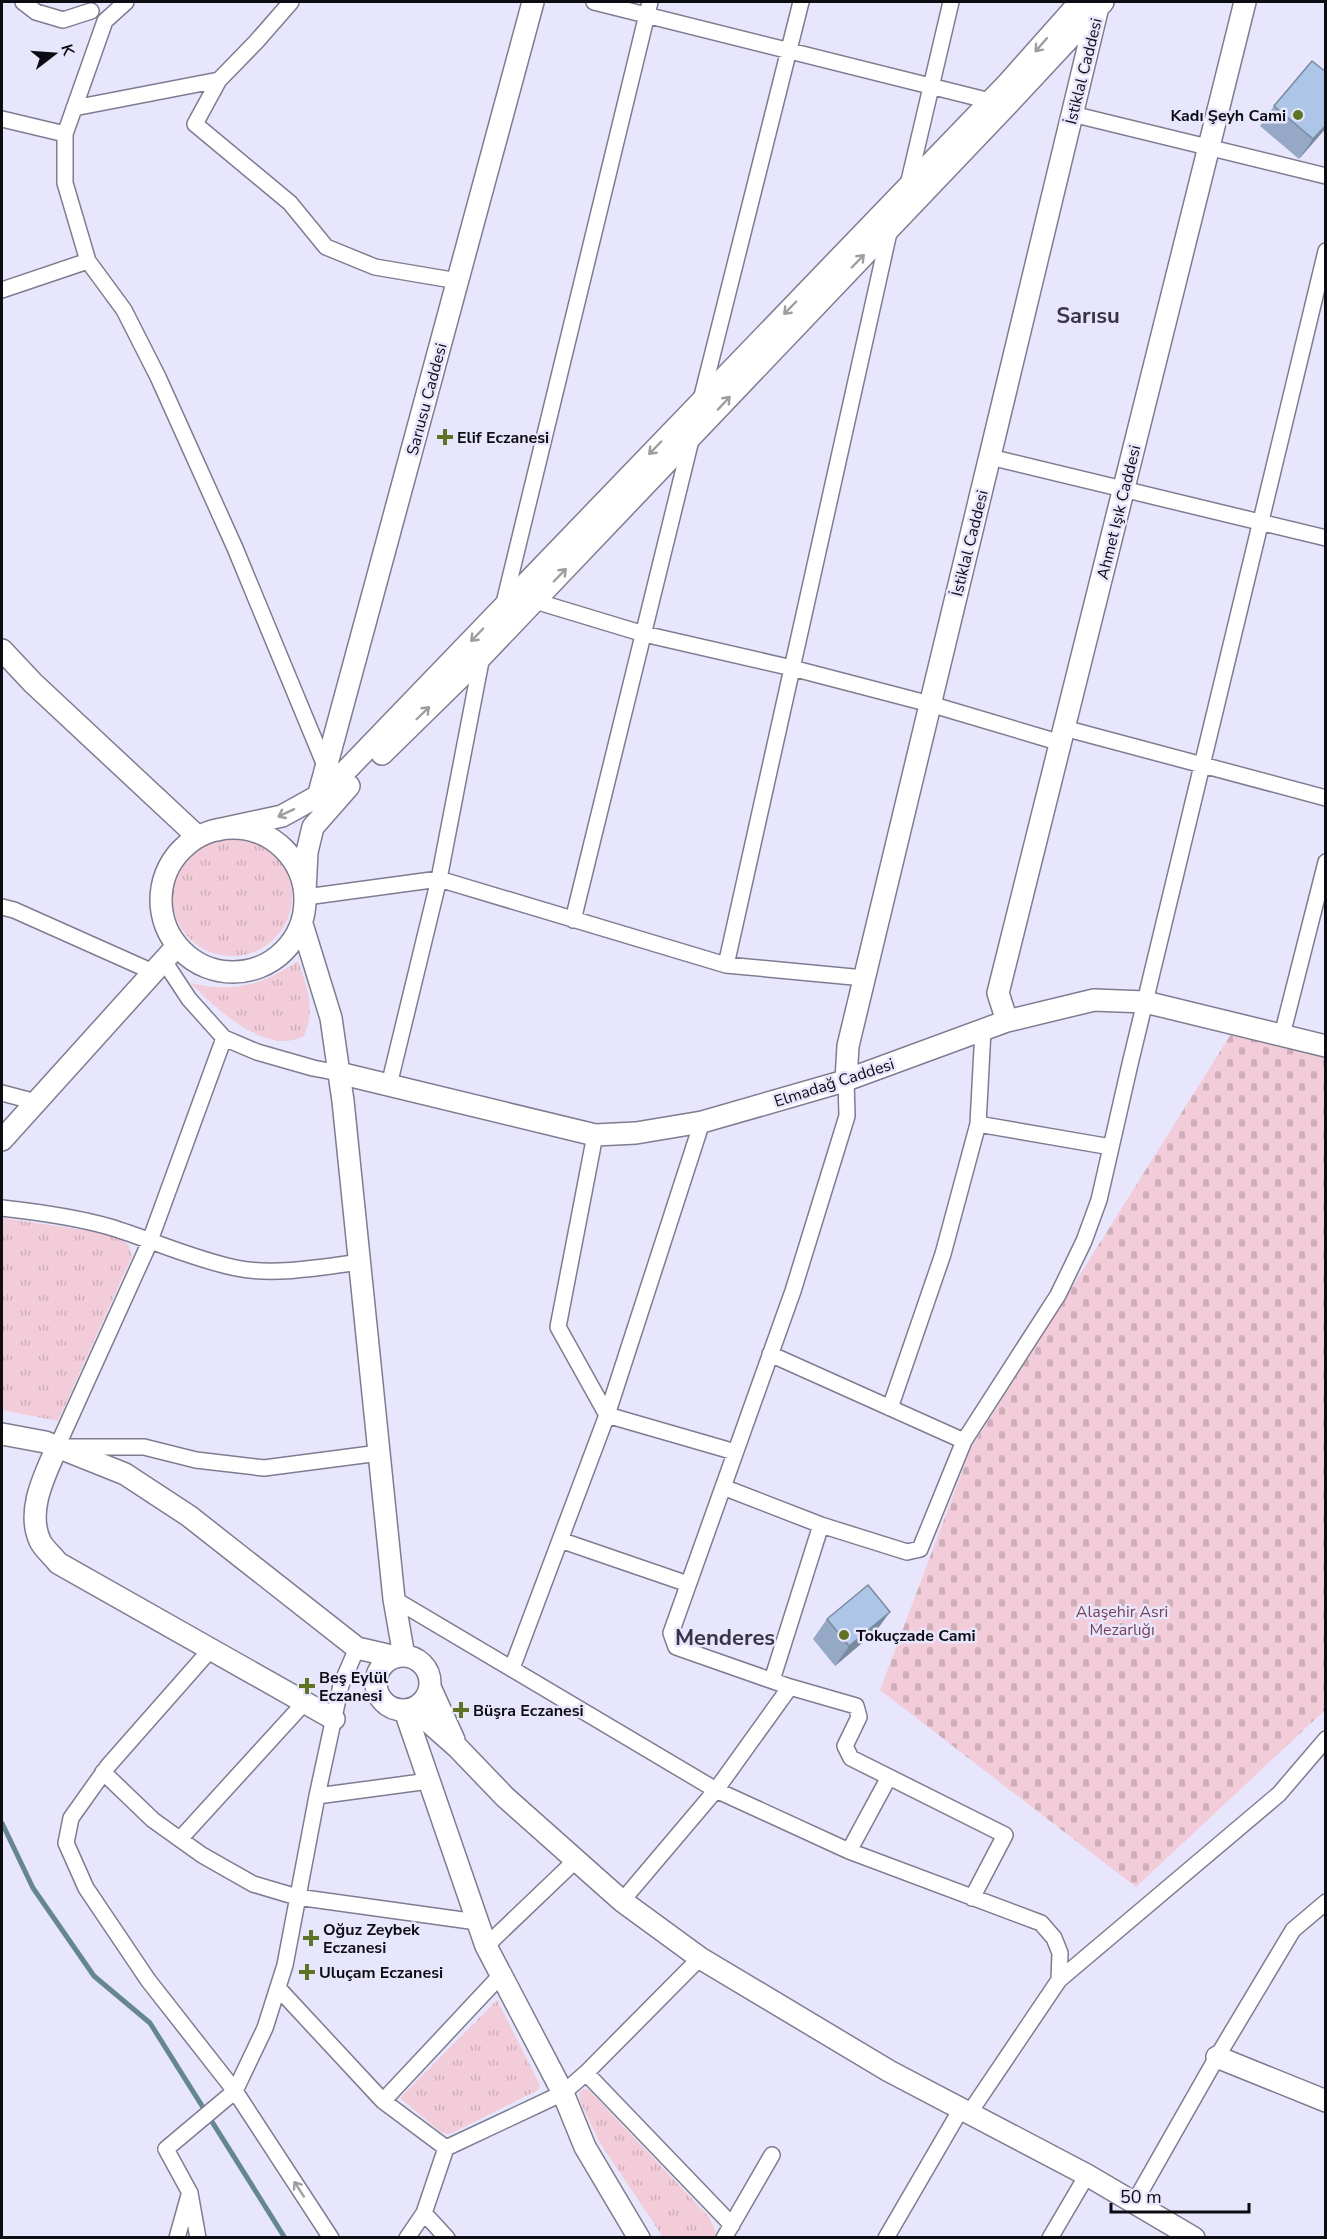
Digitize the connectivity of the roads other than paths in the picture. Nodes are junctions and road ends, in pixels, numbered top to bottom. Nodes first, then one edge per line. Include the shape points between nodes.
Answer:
1 (23, 2) edge
2 (126, 2) edge
3 (291, 2) edge
4 (533, 2) edge
5 (594, 2) edge
6 (801, 2) edge
7 (951, 2) edge
8 (1245, 2) edge
9 (1094, 3) edge
10 (91, 6) edge
11 (649, 8) edge
12 (105, 21) junction
13 (788, 50) junction
14 (219, 80) junction
15 (932, 86) junction
16 (990, 101) junction
17 (74, 108) junction
18 (1072, 114) junction
19 (2, 119) edge
20 (64, 134) junction
21 (1209, 148) junction
22 (1326, 176) edge
23 (908, 186) junction
24 (890, 228) junction
25 (1326, 251) edge
26 (88, 261) junction
27 (458, 281) junction
28 (2, 290) edge
29 (701, 401) junction
30 (692, 436) junction
31 (990, 457) junction
32 (1124, 489) junction
33 (1260, 522) junction
34 (1326, 538) edge
35 (535, 601) junction
36 (503, 608) junction
37 (644, 634) junction
38 (2, 650) edge
39 (482, 656) junction
40 (792, 668) junction
41 (930, 704) junction
42 (1063, 736) junction
43 (1202, 766) junction
44 (326, 768) junction
45 (318, 796) junction
46 (1326, 798) edge
47 (313, 827) junction
48 (207, 833) junction
49 (1326, 862) edge
50 (439, 879) junction
51 (305, 894) junction
52 (2, 907) edge
53 (573, 920) junction
54 (302, 924) junction
55 (165, 960) junction
56 (726, 966) junction
57 (864, 978) junction
58 (1145, 1002) junction
59 (1007, 1022) junction
60 (983, 1030) junction
61 (1282, 1035) junction
62 (224, 1038) junction
63 (1326, 1046) edge
64 (339, 1073) junction
65 (846, 1080) junction
66 (389, 1085) junction
67 (2, 1093) edge
68 (36, 1102) junction
69 (702, 1122) junction
70 (978, 1124) junction
71 (595, 1135) junction
72 (2, 1140) edge
73 (1111, 1147) junction
74 (2, 1208) edge
75 (150, 1241) junction
76 (360, 1262) junction
77 (770, 1354) junction
78 (890, 1408) junction
79 (607, 1415) junction
80 (2, 1434) edge
81 (964, 1441) junction
82 (57, 1447) junction
83 (735, 1452) junction
84 (380, 1453) junction
85 (723, 1487) junction
86 (821, 1525) junction
87 (560, 1540) junction
88 (688, 1584) junction
89 (394, 1599) junction
90 (357, 1648) junction
91 (211, 1649) junction
92 (400, 1657) junction
93 (512, 1668) junction
94 (772, 1680) junction
95 (430, 1687) junction
96 (790, 1687) junction
97 (377, 1691) junction
98 (305, 1702) junction
99 (410, 1710) junction
100 (334, 1719) junction
101 (1326, 1739) edge
102 (458, 1748) junction
103 (103, 1772) junction
104 (889, 1777) junction
105 (429, 1781) junction
106 (716, 1790) junction
107 (317, 1796) junction
108 (180, 1839) junction
109 (849, 1851) junction
110 (576, 1860) junction
111 (297, 1897) junction
112 (972, 1898) junction
113 (622, 1901) junction
114 (1326, 1902) edge
115 (477, 1922) junction
116 (486, 1946) junction
117 (700, 1958) junction
118 (501, 1976) junction
119 (1059, 1980) junction
120 (278, 1989) junction
121 (1217, 2057) junction
122 (586, 2073) junction
123 (562, 2093) junction
124 (231, 2095) junction
125 (383, 2101) junction
126 (1326, 2101) edge
127 (965, 2111) junction
128 (446, 2148) junction
129 (772, 2155) dead end
130 (1088, 2175) junction
131 (190, 2193) junction
132 (1134, 2203) junction
133 (424, 2213) junction
134 (728, 2231) edge
135 (177, 2238) edge
136 (198, 2238) edge
137 (331, 2238) edge
138 (407, 2238) edge
139 (447, 2238) edge
140 (639, 2238) edge
141 (886, 2238) edge
142 (1050, 2238) edge
143 (1194, 2238) edge

1 - 10 street via 36,12 63,20
2 - 12 street
3 - 14 street
4 - 27 street, Sarıusu Caddesi
5 - 11 street
6 - 13 street
7 - 15 street
8 - 21 street, Ahmet Işık Caddesi
9 -> 16 street
9 - 18 street, İstiklal Caddesi
9 - 24 street
10 - 12 street
11 - 13 street
11 - 36 street
12 - 17 street
13 - 15 street
13 - 29 street
14 - 17 street
14 - 27 street via 195,124 290,203 326,247 375,267
15 - 16 street
15 - 23 street
16 - 23 street
17 - 20 street
18 - 21 street
18 - 31 street, İstiklal Caddesi
19 - 20 street
20 - 26 street via 65,183
21 - 22 street
21 - 32 street, Ahmet Işık Caddesi
23 -> 29 street
30 -> 24 street
24 - 40 street
25 - 33 street
26 - 28 street
26 - 44 street via 124,310 158,377 235,548
27 - 44 street, Sarıusu Caddesi
29 -> 36 street
35 -> 30 street
30 - 37 street
31 - 32 street
31 - 41 street, İstiklal Caddesi
32 - 33 street
32 - 42 street, Ahmet Işık Caddesi
33 - 34 street
33 - 43 street
35 - 37 street
35 - 39 street
36 -> 45 street
37 - 40 street
37 - 53 street
38 - 48 street via 33,683
47 -> 39 street via 336,798
39 - 50 street
40 - 41 street
40 - 56 street
41 - 42 street
41 - 57 street, İstiklal Caddesi
42 - 43 street
42 - 59 street, Ahmet Işık Caddesi via 998,993
43 - 46 street
43 - 58 street
44 - 45 street, Sarıusu Caddesi
45 - 47 street, Sarıusu Caddesi
45 -> 48 street via 282,816
47 - 51 street, Sarıusu Caddesi
48 - 51 street via 241,828 264,835 284,848 298,868
48 - 55 street via 178,853 166,874 161,899
49 - 61 street
50 - 51 street
50 - 53 street
50 - 66 street
51 - 54 street
52 - 55 street
53 - 56 street
54 - 55 street via 291,944 276,959 256,969 235,973 213,970 193,961
54 - 64 street via 331,1018
55 - 62 street via 189,999
55 - 68 street
56 - 57 street
57 - 65 street, İstiklal Caddesi via 848,1046
58 - 59 street, Elmadağ Caddesi via 1094,1000
58 - 61 street, Elmadağ Caddesi
58 - 73 street
59 - 60 street, Elmadağ Caddesi
60 - 65 street, Elmadağ Caddesi
60 - 70 street
61 - 63 street, Elmadağ Caddesi
62 - 64 street via 257,1052
62 - 75 street
64 - 66 street, Elmadağ Caddesi
64 - 76 street
65 - 69 street, Elmadağ Caddesi
65 - 77 street via 847,1116
66 - 71 street, Elmadağ Caddesi
67 - 68 street
68 - 72 street
69 - 71 street, Elmadağ Caddesi
69 - 79 street
70 - 73 street
70 - 78 street via 943,1254
71 - 79 street via 558,1327
73 - 81 street via 1099,1200 1058,1295
74 - 75 street via 69,1217
75 - 76 street via 238,1269 297,1269
75 - 82 street
76 - 84 street
77 - 78 street
77 - 83 street
78 - 81 street
79 - 83 street
79 - 87 street
80 - 82 street
81 - 86 street via 920,1549 907,1552
82 - 84 street via 144,1447 196,1461 264,1468
82 - 90 street via 125,1474 189,1516
82 - 91 street via 39,1491 36,1519 40,1542 58,1563
83 - 85 street
84 - 89 street
85 - 86 street
85 - 88 street
86 - 94 street
87 - 88 street
87 - 93 street
88 - 94 street via 671,1633 676,1647
89 - 92 street
89 - 93 street
90 - 92 street
90 - 97 street
90 - 100 street via 342,1684
91 - 98 street
91 - 103 street
92 - 95 street via 412,1658 426,1668
92 - 97 street via 382,1666
93 - 106 street
94 - 96 street
95 - 99 street via 422,1703
95 - 102 street
96 - 104 street via 856,1706 859,1717 845,1746 851,1758
96 - 106 street
97 - 99 street via 387,1706
98 - 100 street
98 - 108 street
99 - 102 street
99 - 105 street
100 - 107 street
101 - 119 street via 1279,1794
102 - 110 street via 505,1797
103 - 108 street via 153,1820
103 - 124 street via 71,1818 66,1843 86,1888
104 - 109 street
104 - 112 street via 1005,1835
105 - 107 street
105 - 115 street
106 - 109 street
106 - 113 street
107 - 111 street
108 - 111 street via 253,1884
109 - 112 street
110 - 113 street
110 - 116 street
111 - 115 street
111 - 120 street
112 - 119 street via 1041,1923 1060,1953
113 - 117 street
114 - 121 street via 1293,1930
115 - 116 street
116 - 118 street
117 - 122 street
117 - 127 street via 889,2072
118 - 123 street
118 - 125 street
119 - 127 street
120 - 124 street via 265,2028
120 - 125 street
121 - 126 street
121 - 132 street
122 - 123 street
122 - 134 street
123 - 128 street
123 - 140 street via 585,2147
124 - 131 street via 166,2149
137 -> 124 street
125 - 128 street
127 - 130 street
127 - 141 street
128 - 133 street
129 - 134 street
130 - 132 street
130 - 142 street
131 - 135 street
131 - 136 street
132 - 143 street
133 - 138 street
133 - 139 street

